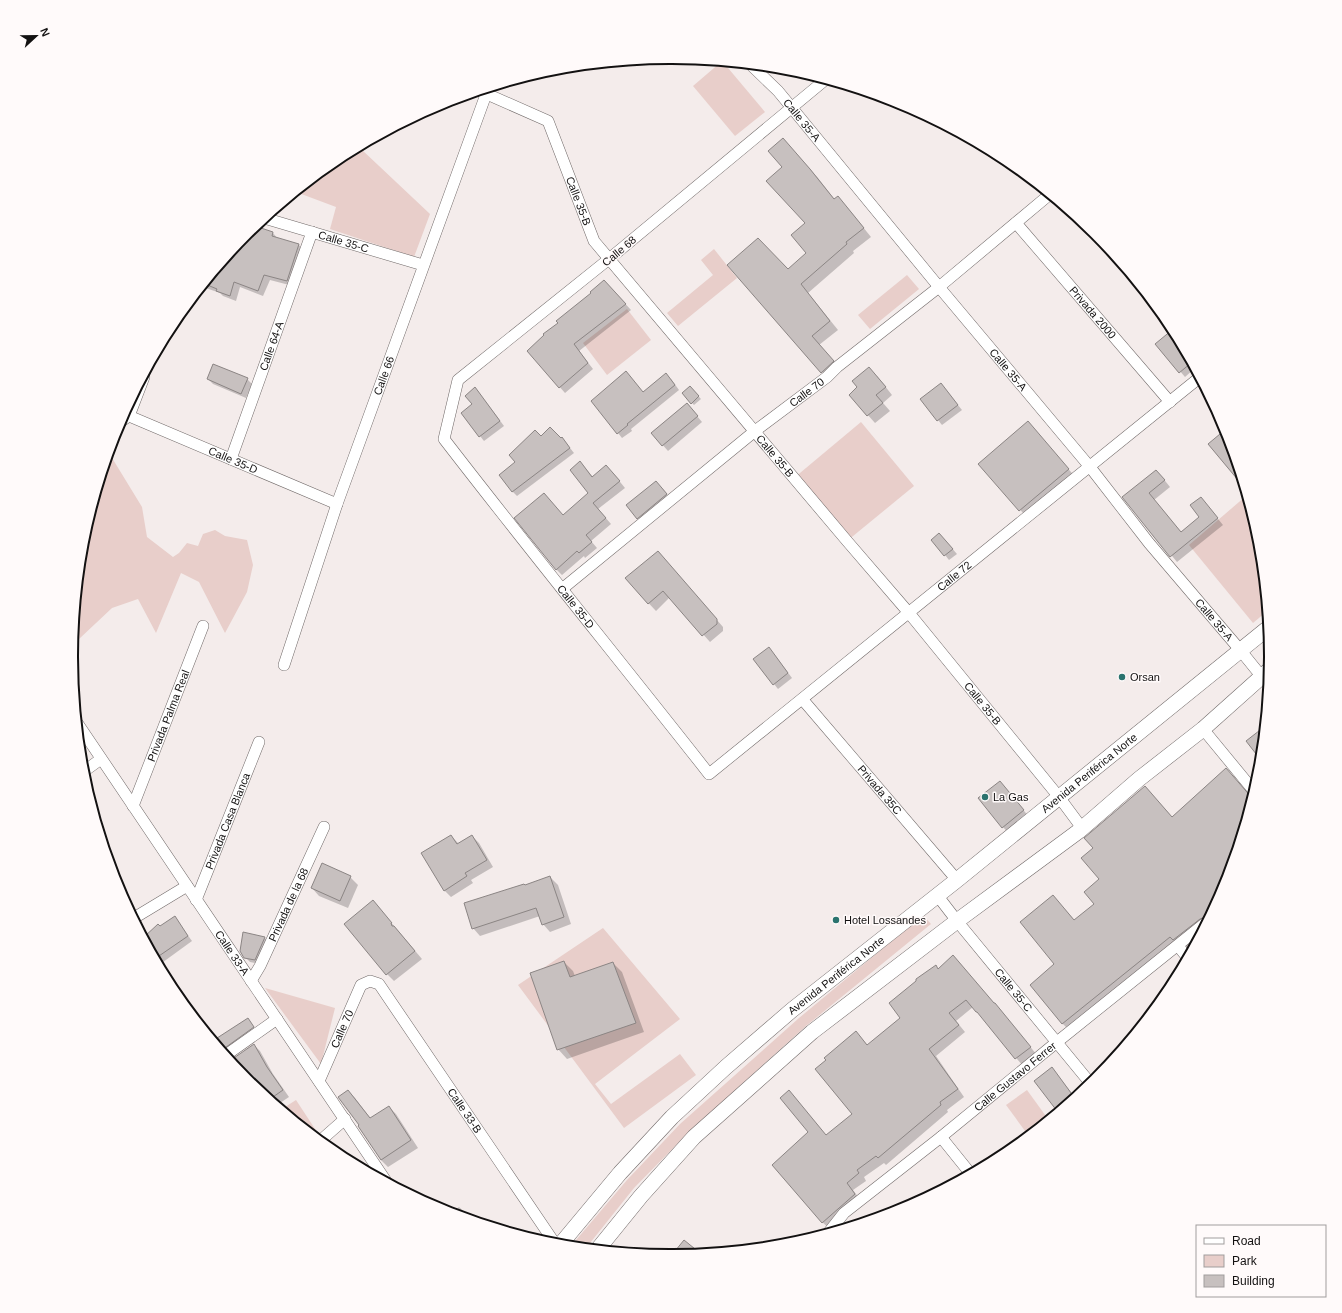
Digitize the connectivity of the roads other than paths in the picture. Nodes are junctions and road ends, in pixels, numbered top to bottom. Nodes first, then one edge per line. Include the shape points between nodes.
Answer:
1 (757, 70) edge
2 (821, 83) edge
3 (489, 93) edge
4 (484, 94) edge
5 (791, 108) junction
6 (1046, 198) edge
7 (271, 220) edge
8 (1016, 222) junction
9 (312, 232) junction
10 (609, 259) junction
11 (423, 265) junction
12 (939, 287) junction
13 (1195, 381) edge
14 (1170, 402) junction
15 (130, 416) edge
16 (755, 431) junction
17 (444, 439) joint
18 (231, 459) junction
19 (1090, 467) junction
20 (337, 504) junction
21 (562, 589) junction
22 (909, 613) junction
23 (203, 626) dead end
24 (1263, 632) edge
25 (1241, 650) junction
26 (284, 665) dead end
27 (1263, 672) edge
28 (1263, 676) edge
29 (802, 700) junction
30 (1202, 729) junction
31 (84, 733) edge
32 (259, 742) dead end
33 (101, 759) junction
34 (89, 767) edge
35 (709, 774) joint
36 (1249, 785) edge
37 (1059, 797) junction
38 (133, 806) junction
39 (324, 827) dead end
40 (1082, 828) junction
41 (957, 880) junction
42 (187, 886) junction
43 (937, 895) junction
44 (196, 900) junction
45 (138, 915) edge
46 (957, 920) junction
47 (1196, 931) edge
48 (1178, 946) junction
49 (1184, 953) edge
50 (251, 981) junction
51 (370, 981) joint
52 (277, 1019) junction
53 (1057, 1042) junction
54 (230, 1052) edge
55 (1086, 1078) edge
56 (319, 1081) junction
57 (344, 1119) junction
58 (324, 1137) edge
59 (941, 1137) junction
60 (967, 1170) edge
61 (381, 1173) edge
62 (834, 1226) edge
63 (551, 1237) edge
64 (565, 1239) edge
65 (601, 1245) edge

1 - 5 street, Calle 35-A
2 - 5 street, Calle 68
3 - 10 street, Calle 35-B via 548,121 594,241
4 - 11 street, Calle 66
5 - 10 street, Calle 68
5 - 12 street, Calle 35-A
6 - 8 street, Calle 70
7 - 9 street, Calle 35-C
8 - 12 street, Calle 70
8 - 14 street, Privada 2000
9 - 11 street, Calle 35-C
9 - 18 street, Calle 64-A
10 - 16 street, Calle 35-B
10 - 17 street, Calle 68 via 458,380
11 - 20 street, Calle 66
12 - 16 street, Calle 70
12 - 19 street, Calle 35-A
13 - 14 street, Calle 72
14 - 19 street, Calle 72
15 - 18 street, Calle 35-D
16 - 21 street, Calle 70
16 - 22 street, Calle 35-B
17 - 21 street, Calle 35-D
18 - 20 street, Calle 35-D
19 - 22 street, Calle 72
19 - 25 street, Calle 35-A via 1149,543
20 - 26 street, Calle 66
21 - 35 street, Calle 35-D
22 - 29 street, Calle 72
22 - 37 street, Calle 35-B
23 - 38 street, Privada Palma Real
24 - 25 main road, Avenida Periférica Norte
25 - 27 street, Calle 35-A
25 - 37 main road, Avenida Periférica Norte
28 - 30 main road
29 - 35 street, Calle 72
29 - 41 street, Privada 35C
30 - 36 street
30 - 40 main road
31 - 33 street, Calle 33-A
32 - 44 street, Privada Casa Blanca
33 - 34 street
33 - 38 street, Calle 33-A
37 - 40 street, Calle 35-B
37 - 41 main road, Avenida Periférica Norte
38 - 42 street, Calle 33-A
39 - 50 street, Privada de la 68
40 - 46 main road
41 - 43 main road, Avenida Periférica Norte
42 - 44 street, Calle 33-A
42 - 45 street
43 - 46 street, Calle 35-C
43 - 64 main road, Avenida Periférica Norte via 792,1010 726,1067 672,1117 620,1173
44 - 50 street, Calle 33-A
46 - 53 street, Calle 35-C
46 - 65 main road via 812,1032 694,1137
47 - 48 street, Calle Gustavo Ferrer
48 - 49 street
48 - 53 street, Calle Gustavo Ferrer
50 - 52 street, Calle 33-A
51 - 56 street, Calle 70 via 361,985
51 - 63 street, Calle 33-B via 379,984
52 - 54 street
52 - 56 street, Calle 33-A
53 - 55 street, Calle 35-C
53 - 59 street, Calle Gustavo Ferrer
56 - 57 street, Calle 33-A
57 - 58 street
57 - 61 street, Calle 33-A
59 - 60 street
59 - 62 street, Calle Gustavo Ferrer via 844,1213

